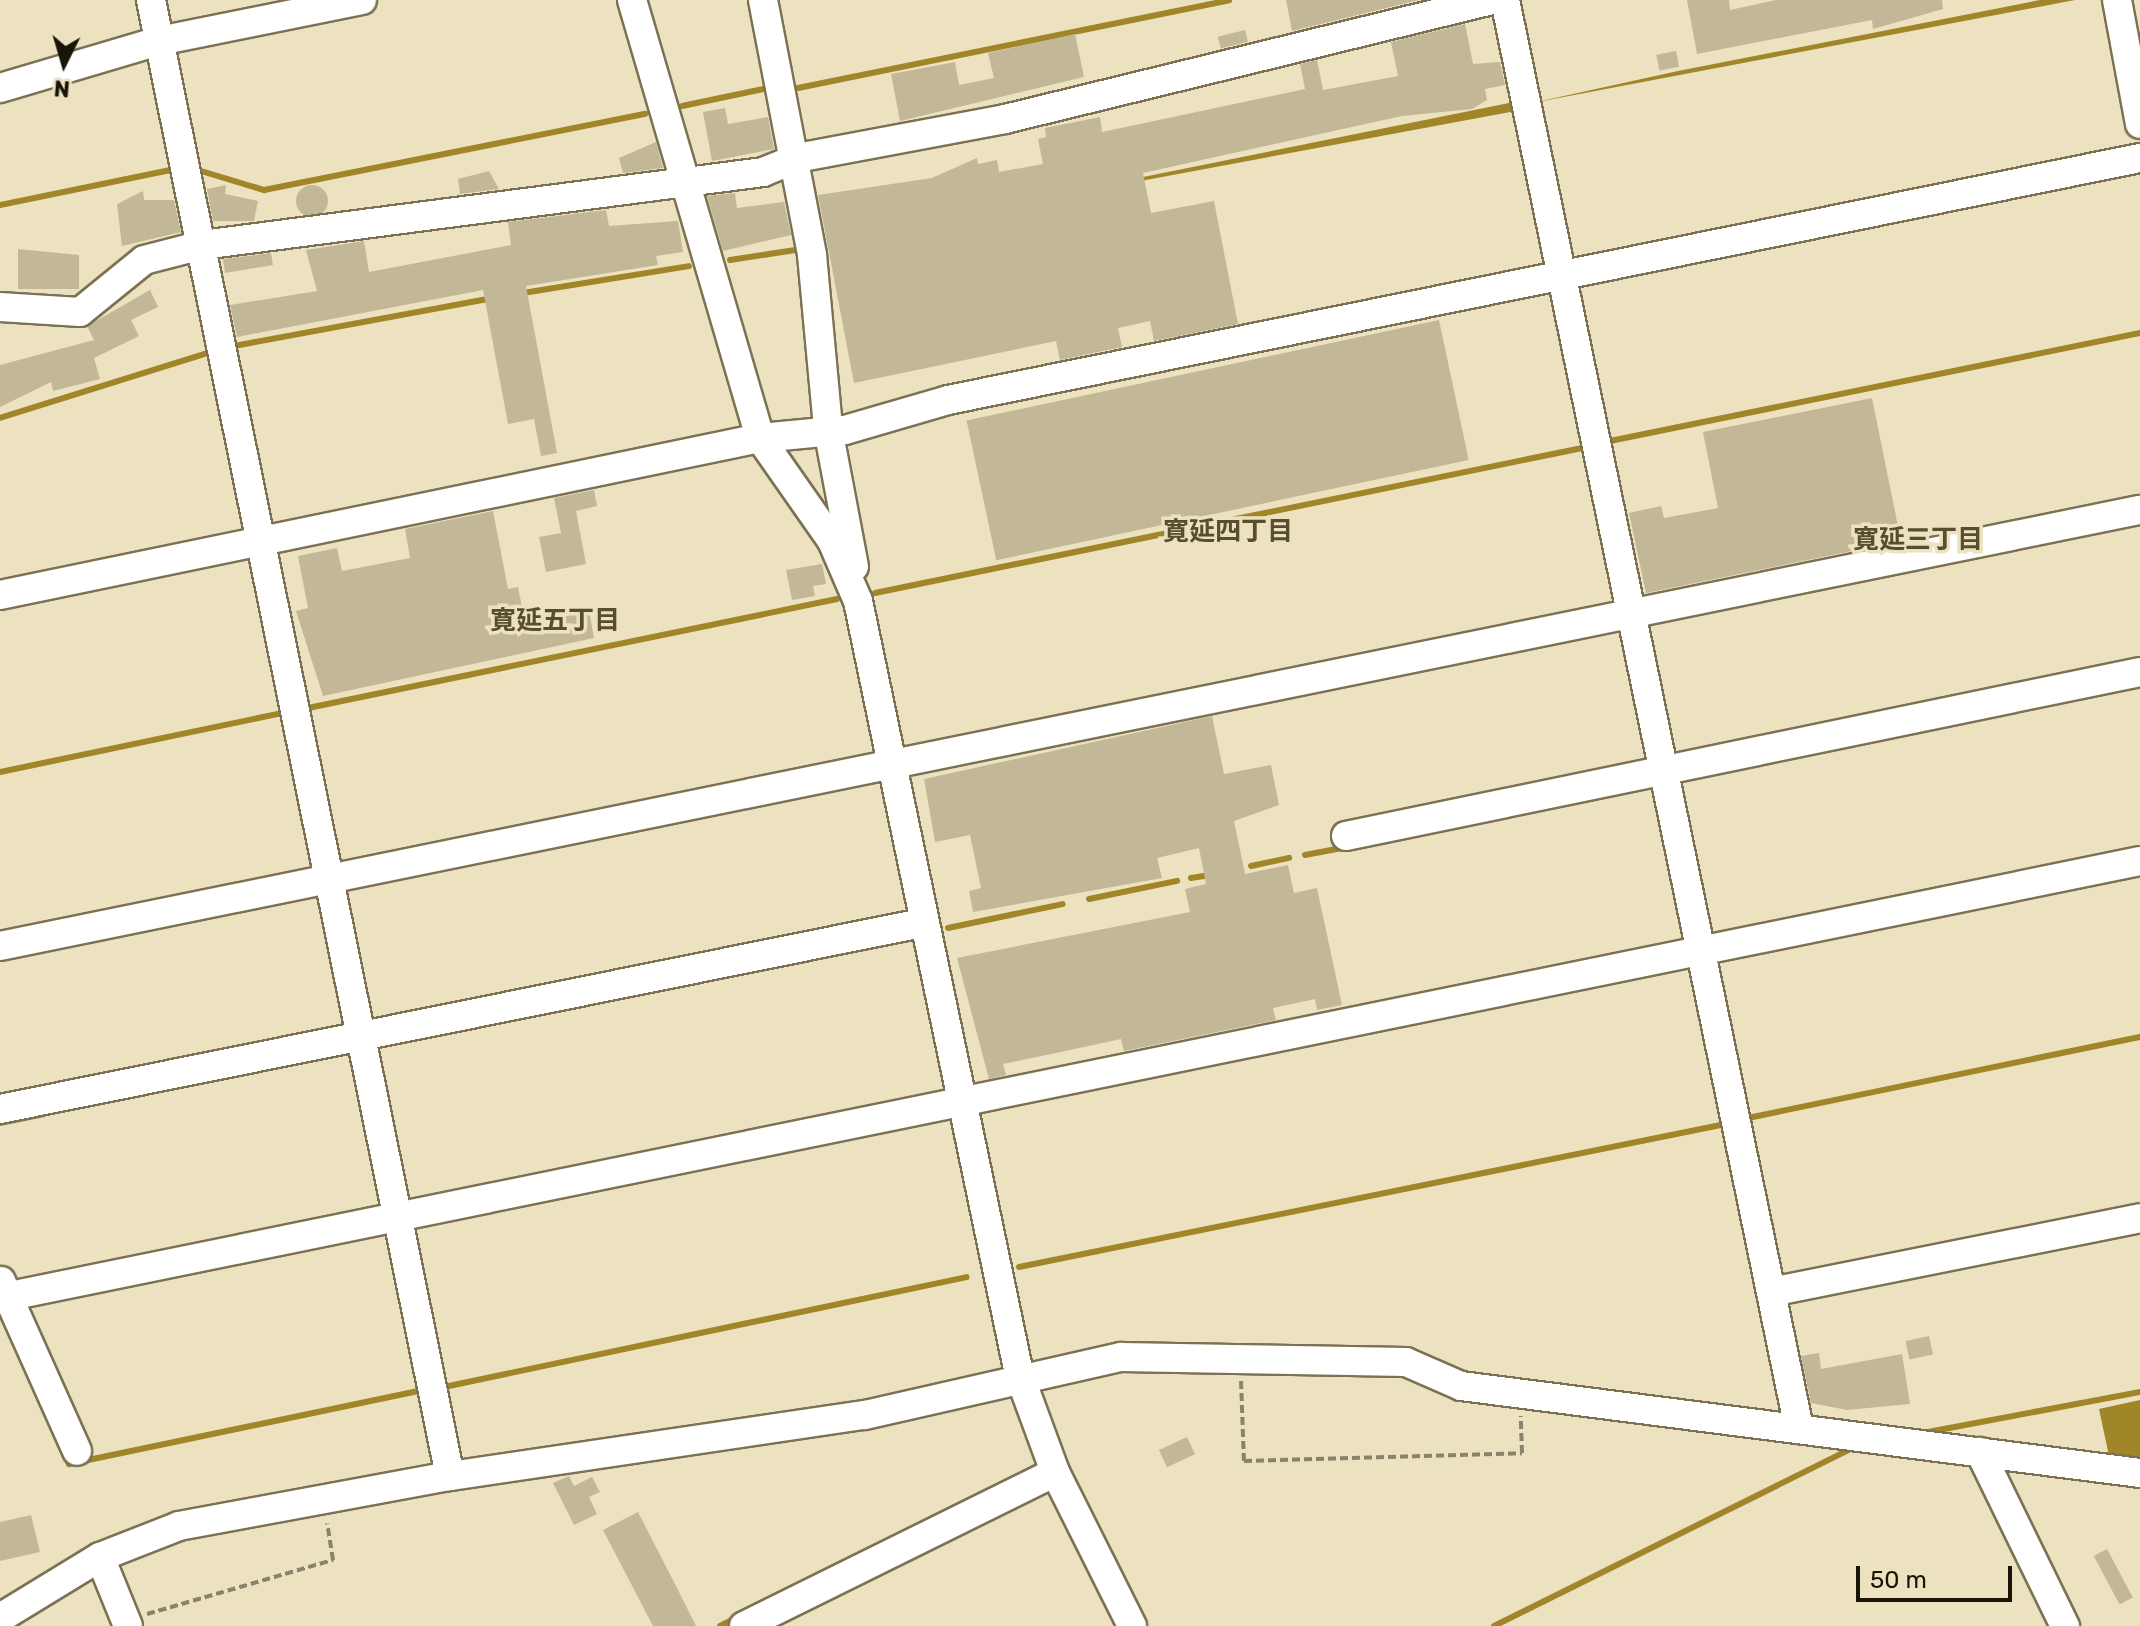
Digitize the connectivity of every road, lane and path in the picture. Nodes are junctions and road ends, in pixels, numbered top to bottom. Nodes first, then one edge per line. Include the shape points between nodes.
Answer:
1 (151, 0) edge
2 (362, 0) edge
3 (632, 0) edge
4 (763, 0) edge
5 (1492, 0) edge
6 (1505, 0) edge
7 (2117, 0) edge
8 (159, 41) junction
9 (0, 88) edge
10 (2140, 124) edge
11 (797, 158) junction
12 (2140, 158) edge
13 (684, 183) junction
14 (202, 245) junction
15 (1560, 275) junction
16 (0, 307) edge
17 (828, 429) junction
18 (760, 438) junction
19 (2140, 510) edge
20 (262, 542) junction
21 (0, 595) edge
22 (858, 601) junction
23 (1632, 615) junction
24 (2140, 672) edge
25 (890, 764) junction
26 (1663, 770) junction
27 (1346, 836) dead end
28 (2140, 861) edge
29 (329, 879) junction
30 (922, 923) junction
31 (0, 946) edge
32 (1700, 951) junction
33 (361, 1036) junction
34 (960, 1103) junction
35 (0, 1109) edge
36 (398, 1218) junction
37 (2140, 1218) edge
38 (4, 1291) edge
39 (1771, 1292) junction
40 (1239, 1357) junction
41 (1019, 1374) junction
42 (1520, 1394) junction
43 (1799, 1429) junction
44 (77, 1451) dead end
45 (1980, 1452) junction
46 (1055, 1472) junction
47 (2140, 1473) edge
48 (450, 1476) junction
49 (318, 1498) junction
50 (100, 1557) junction
51 (0, 1618) edge
52 (127, 1623) edge
53 (744, 1626) edge
54 (1132, 1626) edge
55 (2065, 1626) edge

1 - 8 street
2 - 8 street
3 - 13 street
4 - 11 street
5 - 11 street via 1005,119
6 - 15 street
7 - 10 street
8 - 9 street
8 - 14 street
11 - 13 street via 763,172
11 - 17 street
12 - 15 street
13 - 14 street
13 - 18 street
14 - 16 street via 144,260 80,312
14 - 20 street
15 - 17 street
15 - 23 street
17 - 18 street
17 - 22 street
18 - 20 street
18 - 22 street via 832,541
19 - 23 street
20 - 21 street
20 - 29 street
22 - 25 street
23 - 25 street
23 - 26 street
24 - 26 street
25 - 29 street
25 - 30 street
26 - 27 street
26 - 32 street
28 - 32 street
29 - 31 street
29 - 33 street
30 - 33 street
30 - 34 street
32 - 34 street
32 - 39 street
33 - 35 street
33 - 36 street
34 - 36 street
34 - 41 street
36 - 38 street
36 - 48 street
37 - 39 street
38 - 44 street
39 - 43 street
40 - 41 street via 1121,1357
40 - 42 street via 1406,1362 1461,1386
40 - 42 path via 1244,1461 1522,1453
41 - 46 street
41 - 48 street via 865,1415
42 - 43 street
43 - 45 street
45 - 47 street
45 - 55 street
46 - 53 street
46 - 54 street
48 - 49 street
49 - 50 street via 179,1526
49 - 52 path via 333,1560
50 - 51 street
50 - 52 street

